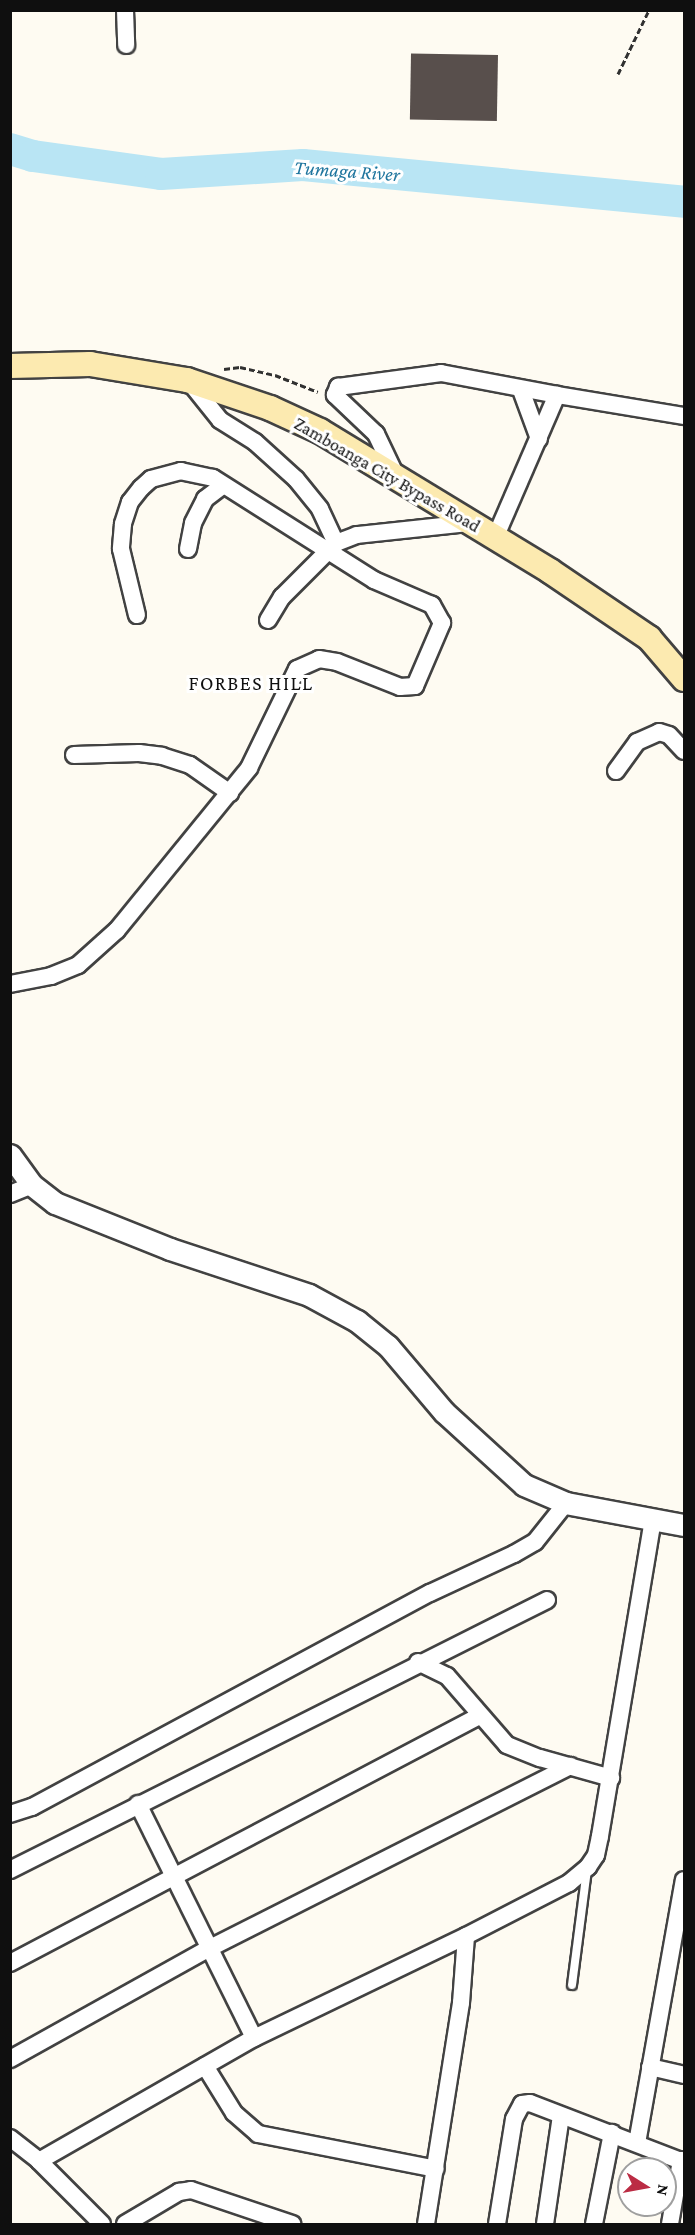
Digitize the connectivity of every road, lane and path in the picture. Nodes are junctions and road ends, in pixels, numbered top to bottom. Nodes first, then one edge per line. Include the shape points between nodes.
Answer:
1 (125, 10) edge
2 (649, 10) edge
3 (126, 45) dead end
4 (618, 74) dead end
5 (10, 366) edge
6 (194, 381) junction
7 (521, 390) junction
8 (335, 395) junction
9 (557, 395) junction
10 (684, 416) edge
11 (539, 439) junction
12 (397, 479) junction
13 (222, 486) junction
14 (469, 523) junction
15 (495, 538) junction
16 (188, 549) dead end
17 (333, 549) junction
18 (138, 615) dead end
19 (268, 620) dead end
20 (684, 680) edge
21 (684, 751) edge
22 (74, 755) dead end
23 (616, 771) dead end
24 (230, 793) junction
25 (10, 984) edge
26 (10, 1155) edge
27 (32, 1185) junction
28 (10, 1194) edge
29 (566, 1503) junction
30 (653, 1520) junction
31 (684, 1525) edge
32 (547, 1600) dead end
33 (418, 1662) junction
34 (479, 1716) junction
35 (570, 1766) junction
36 (611, 1778) junction
37 (138, 1804) junction
38 (10, 1814) edge
39 (588, 1867) junction
40 (10, 1870) edge
41 (172, 1878) junction
42 (684, 1880) edge
43 (466, 1936) junction
44 (208, 1949) junction
45 (10, 1963) edge
46 (572, 1985) dead end
47 (254, 2038) junction
48 (10, 2059) edge
49 (205, 2066) junction
50 (650, 2067) junction
51 (684, 2075) edge
52 (561, 2116) junction
53 (612, 2133) junction
54 (10, 2138) edge
55 (637, 2143) junction
56 (39, 2161) junction
57 (683, 2161) edge
58 (436, 2169) junction
59 (102, 2224) edge
60 (125, 2224) edge
61 (292, 2224) edge
62 (426, 2224) edge
63 (497, 2224) edge
64 (545, 2224) edge
65 (594, 2224) edge
66 (670, 2224) edge

1 - 3 street
2 - 4 path
5 - 6 main road, Zamboanga City Bypass Road via 90,364
6 - 8 path via 223,369 240,367 293,379 311,390
6 - 12 main road, Zamboanga City Bypass Road via 320,431
6 - 17 street via 220,420 255,442 296,479 320,508
7 - 8 street via 441,373 345,385 338,387
7 - 9 street
7 - 11 street
8 - 12 street via 376,434
9 - 10 street
9 - 11 street
11 - 15 street
12 - 14 main road, Zamboanga City Bypass Road
13 - 16 street via 205,499 193,523
13 - 17 street
13 - 18 street via 198,473 181,471 151,479 130,502 121,549
14 - 15 main road, Zamboanga City Bypass Road
14 - 17 street via 357,535
15 - 20 main road, Zamboanga City Bypass Road via 649,638
17 - 19 street via 282,597
17 - 24 street via 374,580 432,604 441,617 440,632 418,681 410,687 319,659 297,669 274,723
21 - 23 street via 669,735 659,732 638,742
22 - 24 street via 162,756 190,765
24 - 25 street via 124,922 78,965 51,976
26 - 27 street
27 - 28 street
27 - 29 street via 55,1203 170,1249 309,1295 357,1321 388,1346 444,1412 524,1485
29 - 30 street
29 - 38 street via 535,1542 514,1554 430,1593 32,1807
30 - 31 street
30 - 36 street
32 - 33 street
33 - 34 street via 447,1676
33 - 37 street
34 - 35 street via 507,1745
34 - 41 street
35 - 36 street
35 - 44 street
36 - 39 street via 596,1855
37 - 40 street
37 - 41 street
39 - 43 street via 569,1883
39 - 46 lane
41 - 44 street
41 - 45 street
42 - 50 street
43 - 47 street
43 - 58 street via 461,2003
44 - 47 street
44 - 48 street
47 - 49 street
49 - 56 street
49 - 58 street via 234,2113 258,2134
50 - 51 street
50 - 55 street
52 - 53 street
52 - 63 street via 530,2103 518,2106
52 - 64 street
53 - 55 street
53 - 65 street
54 - 56 street
55 - 57 street
56 - 59 street
57 - 66 street
58 - 62 street
60 - 61 street via 179,2192 191,2190

